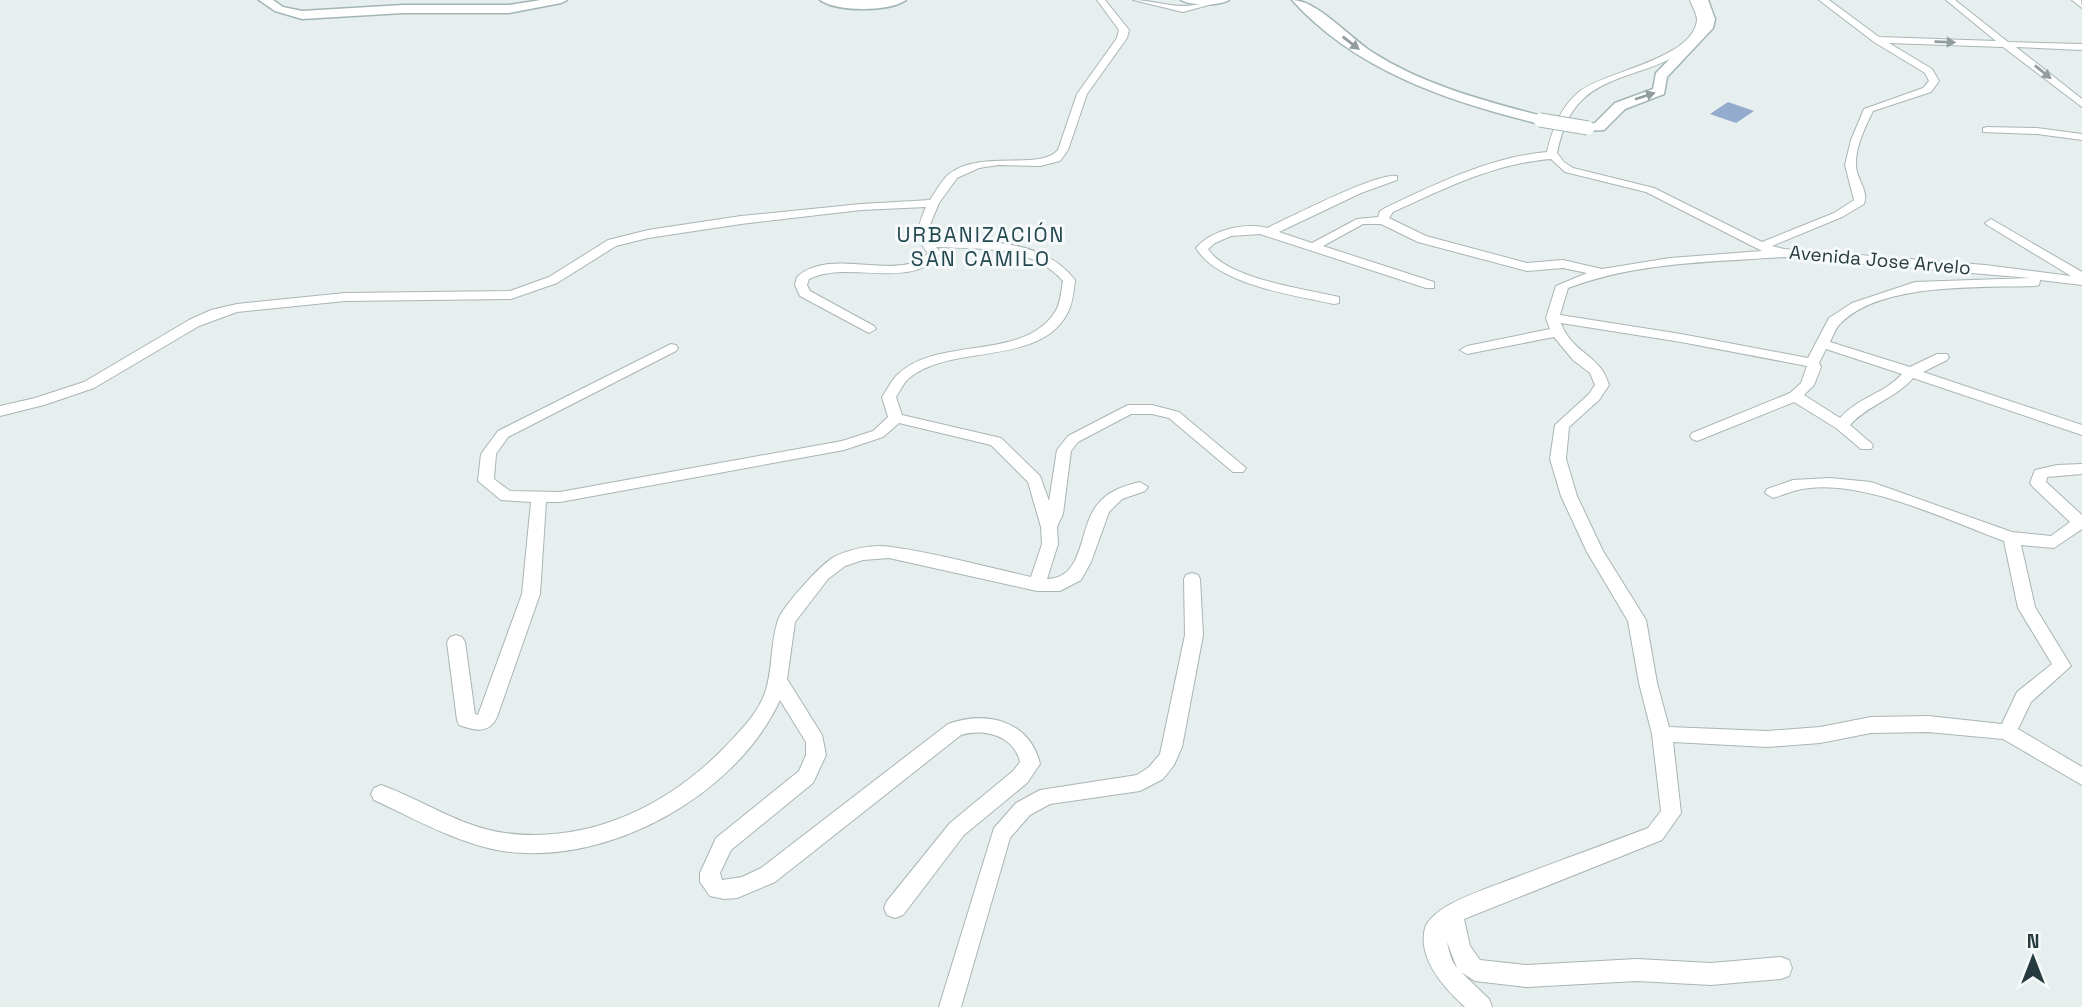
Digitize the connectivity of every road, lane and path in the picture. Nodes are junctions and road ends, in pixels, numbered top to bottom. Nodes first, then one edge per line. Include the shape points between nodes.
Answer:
1 (265, 0) edge
2 (561, 0) edge
3 (826, 0) edge
4 (900, 0) edge
5 (1101, 0) edge
6 (1137, 0) edge
7 (1187, 0) edge
8 (1223, 0) edge
9 (1298, 0) edge
10 (1693, 0) edge
11 (1702, 0) edge
12 (1823, 0) edge
13 (1950, 0) edge
14 (2076, 0) edge
15 (2082, 5) edge
16 (1877, 40) junction
17 (2003, 44) junction
18 (2082, 47) edge
19 (1644, 67) junction
20 (1664, 73) junction
21 (2082, 104) edge
22 (1987, 130) dead end
23 (2082, 137) edge
24 (1554, 155) junction
25 (1393, 178) dead end
26 (933, 203) junction
27 (1383, 220) junction
28 (1992, 223) dead end
29 (1269, 232) junction
30 (926, 243) junction
31 (1762, 246) junction
32 (1314, 247) junction
33 (1784, 253) junction
34 (1602, 273) junction
35 (2080, 279) edge
36 (1430, 285) dead end
37 (1334, 300) dead end
38 (1553, 318) junction
39 (869, 329) dead end
40 (1558, 334) junction
41 (1821, 343) junction
42 (671, 348) dead end
43 (1467, 350) dead end
44 (1942, 357) dead end
45 (1812, 363) junction
46 (1910, 373) junction
47 (1795, 396) junction
48 (0, 411) edge
49 (896, 418) junction
50 (1841, 425) junction
51 (2082, 430) edge
52 (1697, 436) dead end
53 (1866, 446) dead end
54 (1238, 468) dead end
55 (2082, 469) edge
56 (1140, 486) dead end
57 (1773, 493) dead end
58 (539, 497) junction
59 (1049, 527) junction
60 (2011, 538) junction
61 (1192, 579) dead end
62 (1037, 585) junction
63 (456, 642) dead end
64 (778, 680) junction
65 (2007, 732) junction
66 (1662, 734) junction
67 (2082, 777) edge
68 (381, 794) dead end
69 (895, 908) dead end
70 (1452, 915) junction
71 (1781, 968) dead end
72 (950, 1007) edge
73 (1481, 1007) edge

1 - 2 street via 302,15 509,9
3 - 4 street via 874,5
5 - 26 street via 1124,30 1122,38 1082,94 1056,159 976,165 953,176
6 - 8 street via 1183,9
7 - 8 street
9 -> 20 street, bridge via 1360,50 1400,74 1443,92 1540,120 1599,127 1620,106 1659,91
10 - 19 street via 1700,11 1701,27 1671,55
11 - 20 street via 1708,12 1707,27
12 - 16 street
13 - 17 street
14 - 15 street
16 -> 17 street
16 - 31 street via 1929,71 1932,86 1869,109 1849,158 1860,202
17 - 18 street
17 -> 21 street
19 - 20 street
19 - 24 street via 1585,92 1564,115
22 - 23 street
24 - 27 street via 1527,158 1457,180 1389,210
24 - 31 street, Avenida Jose Arvelo via 1569,170 1650,190
25 - 29 street
26 - 30 street via 923,227
26 - 48 street via 741,220 648,234 612,243 554,280 511,295 345,297 237,308 194,323 89,385
27 - 32 street via 1361,221
27 - 34 street via 1422,239 1527,267 1563,264
28 - 35 street
29 - 32 street
29 - 37 street via 1229,233 1201,251 1219,266 1249,278
30 - 39 street via 935,253 924,265 826,266 803,277 805,293
30 - 49 street via 1020,250 1061,267 1068,288 1059,316 1036,335 1004,347 925,363 903,376 889,397
31 - 33 street, Avenida Jose Arvelo
32 - 36 street
33 - 34 street
33 - 35 street, Avenida Jose Arvelo
34 - 38 street via 1562,286
35 - 41 street via 1915,286 1857,306 1834,321
38 - 40 street
38 - 45 street
40 - 43 street
40 - 66 street via 1596,371 1602,385 1562,425 1558,459 1595,552 1637,620
41 - 45 street
41 - 46 street
42 - 58 street via 503,434 489,454 486,481 507,496
44 - 46 street
45 - 47 street via 1807,386
46 - 50 street via 1898,387 1858,407
46 - 51 street
47 - 50 street
47 - 52 street
49 - 58 street via 878,434 844,445
49 - 59 street via 996,442 1035,480
50 - 53 street
54 - 59 street via 1174,415 1152,409 1128,410 1073,439 1063,450 1055,514
55 - 60 street via 2040,474 2038,483 2080,522 2054,542
56 - 62 street via 1106,502 1073,580 1059,586
57 - 60 street via 1793,485 1871,487
58 - 63 street via 531,594 482,723 466,720
59 - 62 street via 1050,544
60 - 65 street via 2028,608 2062,666 2024,697
61 - 72 street via 1194,635 1165,764 1140,783 1047,796 1013,817 996,844
62 - 64 street via 889,552 839,562 822,575 787,620
64 - 68 street via 772,705 724,762 695,788 650,816 599,836 545,844 502,842 464,831
64 - 69 street via 815,741 816,755 806,776 723,844 710,873 717,889 744,887 768,875 955,729 969,723 1000,728 1029,751 1030,764 1020,776 957,830
65 - 66 street via 1928,724 1871,725 1767,739
65 - 67 street
66 - 70 street via 1671,813 1654,834
70 - 71 street via 1459,947 1475,970 1527,975 1637,970 1711,974
70 - 73 street via 1435,930 1436,953 1448,976

